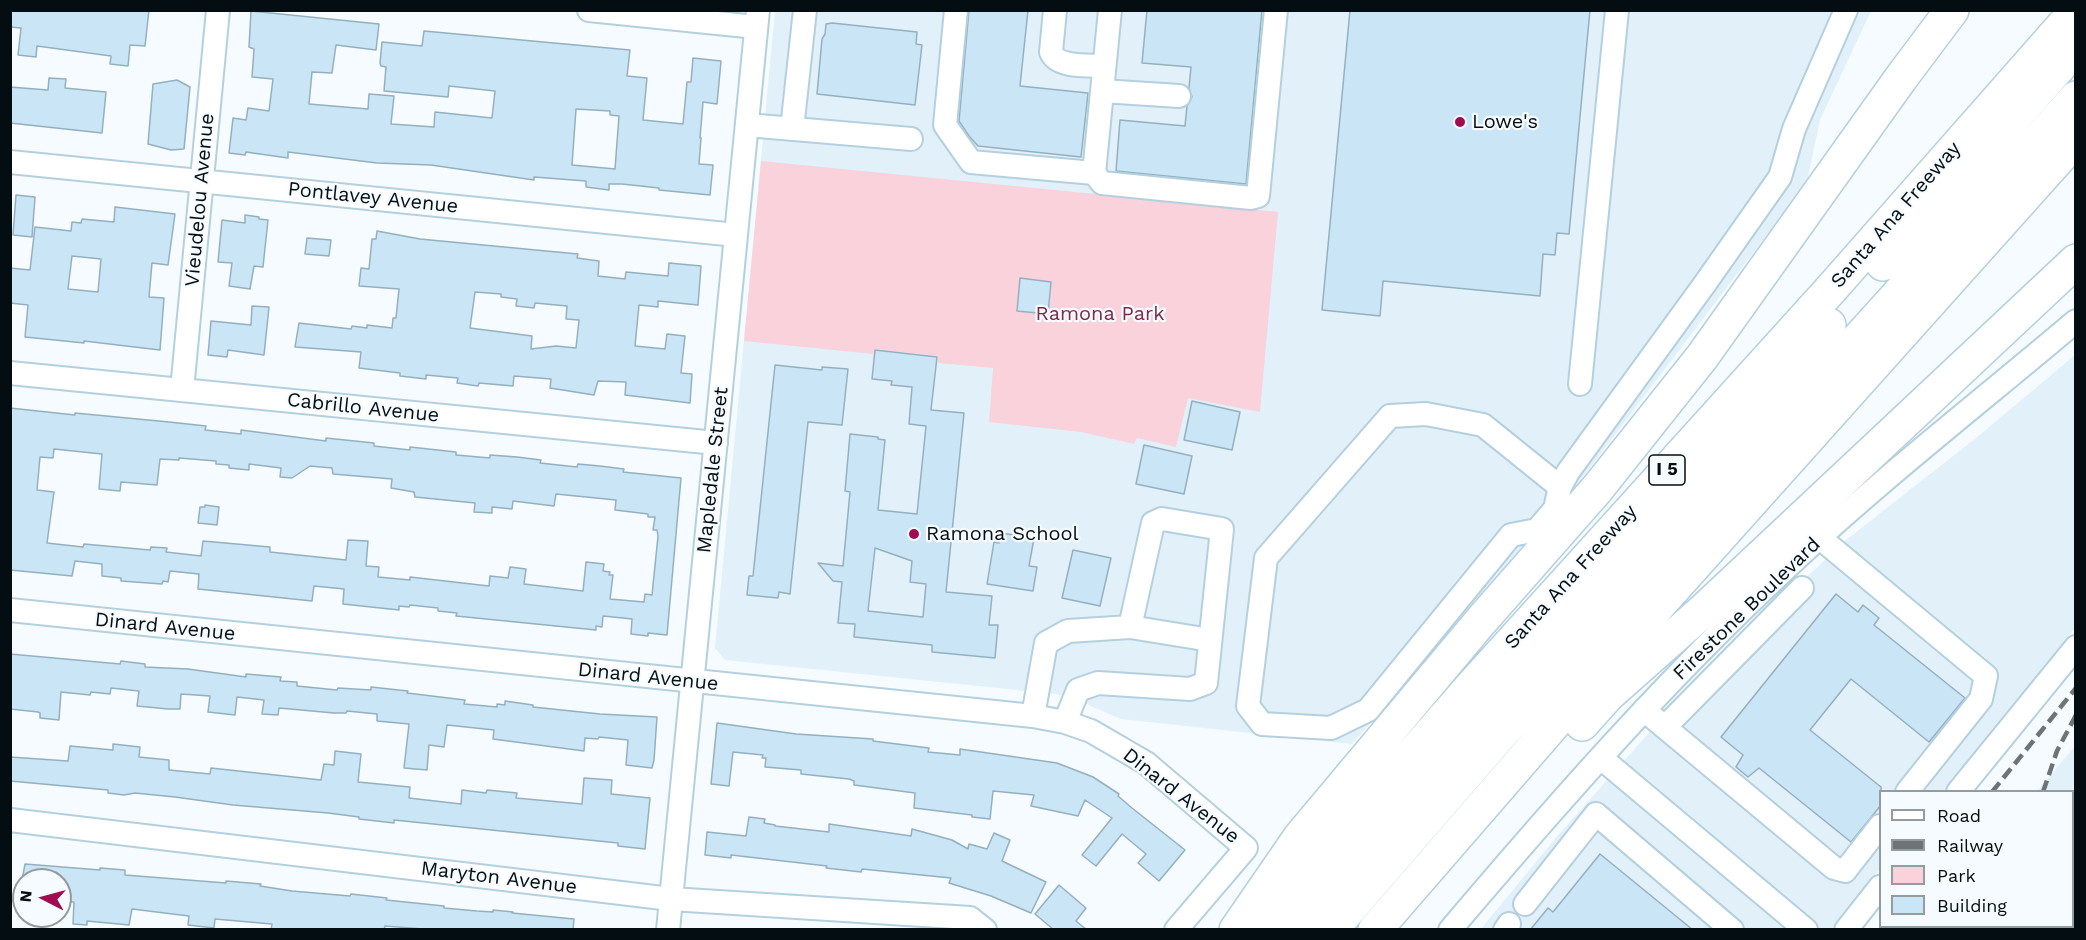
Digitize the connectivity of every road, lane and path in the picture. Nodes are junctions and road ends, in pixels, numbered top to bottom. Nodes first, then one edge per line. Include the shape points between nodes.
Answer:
1 (218, 10) edge
2 (589, 10) edge
3 (805, 10) edge
4 (956, 10) edge
5 (1055, 10) edge
6 (1110, 10) edge
7 (1276, 10) edge
8 (1617, 10) edge
9 (1846, 10) edge
10 (1952, 10) edge
11 (2076, 11) edge
12 (757, 19) edge
13 (2076, 48) edge
14 (1104, 66) junction
15 (1102, 91) junction
16 (1179, 96) dead end
17 (2076, 98) edge
18 (747, 126) junction
19 (792, 129) junction
20 (911, 139) dead end
21 (2076, 139) edge
22 (10, 162) edge
23 (1094, 173) junction
24 (202, 181) junction
25 (736, 235) junction
26 (2076, 261) edge
27 (2076, 321) edge
28 (10, 373) edge
29 (1580, 384) dead end
30 (182, 390) junction
31 (716, 443) junction
32 (1560, 487) junction
33 (1820, 538) junction
34 (1802, 588) dead end
35 (10, 610) edge
36 (1130, 627) junction
37 (1210, 640) junction
38 (2076, 647) edge
39 (692, 681) junction
40 (1644, 710) junction
41 (1033, 716) junction
42 (1065, 722) junction
43 (1665, 727) junction
44 (1600, 758) junction
45 (1909, 790) edge
46 (1960, 790) edge
47 (1569, 791) junction
48 (1596, 814) junction
49 (10, 820) edge
50 (1879, 828) edge
51 (1879, 889) edge
52 (671, 899) junction
53 (1525, 904) dead end
54 (668, 930) edge
55 (985, 930) edge
56 (1176, 930) edge
57 (1236, 930) edge
58 (1259, 930) edge
59 (1292, 930) edge
60 (1331, 930) edge
61 (1375, 930) edge
62 (1382, 930) edge
63 (1450, 930) edge
64 (1732, 930) edge
65 (1806, 930) edge
66 (1846, 930) edge

1 - 24 street, Vieudelou Avenue
2 - 12 street
3 - 19 street
4 - 23 street via 945,125 970,162
5 - 14 street via 1053,57 1061,62
6 - 14 street
7 - 23 street via 1258,196 1102,183
8 - 29 street
9 - 32 street via 1794,129 1780,177
10 - 57 highway via 1702,357 1597,489 1300,837
11 - 58 highway, Santa Ana Freeway / I 5 via 1479,678
12 - 18 street, Mapledale Street
13 - 59 highway
14 - 15 street
15 - 16 street
15 - 23 street
17 - 60 highway via 1501,734
18 - 19 street
18 - 25 street, Mapledale Street
19 - 20 street
21 - 61 highway via 1598,673
22 - 24 street, Pontlavey Avenue
24 - 25 street, Pontlavey Avenue
24 - 30 street, Vieudelou Avenue
25 - 31 street, Mapledale Street
26 - 62 highway via 1608,695 1477,839
27 - 33 street, Firestone Boulevard via 1894,470
28 - 30 street, Cabrillo Avenue
30 - 31 street, Cabrillo Avenue
31 - 39 street, Mapledale Street
32 - 32 street via 1483,425 1426,414 1390,416 1266,558 1248,706 1262,724 1331,728 1368,710 1511,534 1537,530 1555,509
33 - 40 street, Firestone Boulevard
33 - 45 street via 1986,676 1981,699
34 - 43 street
35 - 39 street, Dinard Avenue
36 - 37 street
36 - 37 street via 1153,523 1162,519 1221,529
36 - 41 street via 1068,631 1046,643
37 - 42 street via 1206,683 1190,688 1098,683 1078,690
38 - 46 street
39 - 41 street, Dinard Avenue
39 - 52 street, Mapledale Street
40 - 43 street
40 - 44 street, Firestone Boulevard
41 - 42 street, Dinard Avenue
42 - 56 street, Dinard Avenue via 1091,731 1146,764 1246,848
43 - 50 street via 1834,868 1845,871
44 - 47 street, Firestone Boulevard
44 - 65 street
47 - 48 street
47 - 63 street, Firestone Boulevard
48 - 53 street
48 - 64 street
49 - 52 street, Maryton Avenue
51 - 66 street
52 - 54 street, Mapledale Street
52 - 55 street, Maryton Avenue via 970,918

